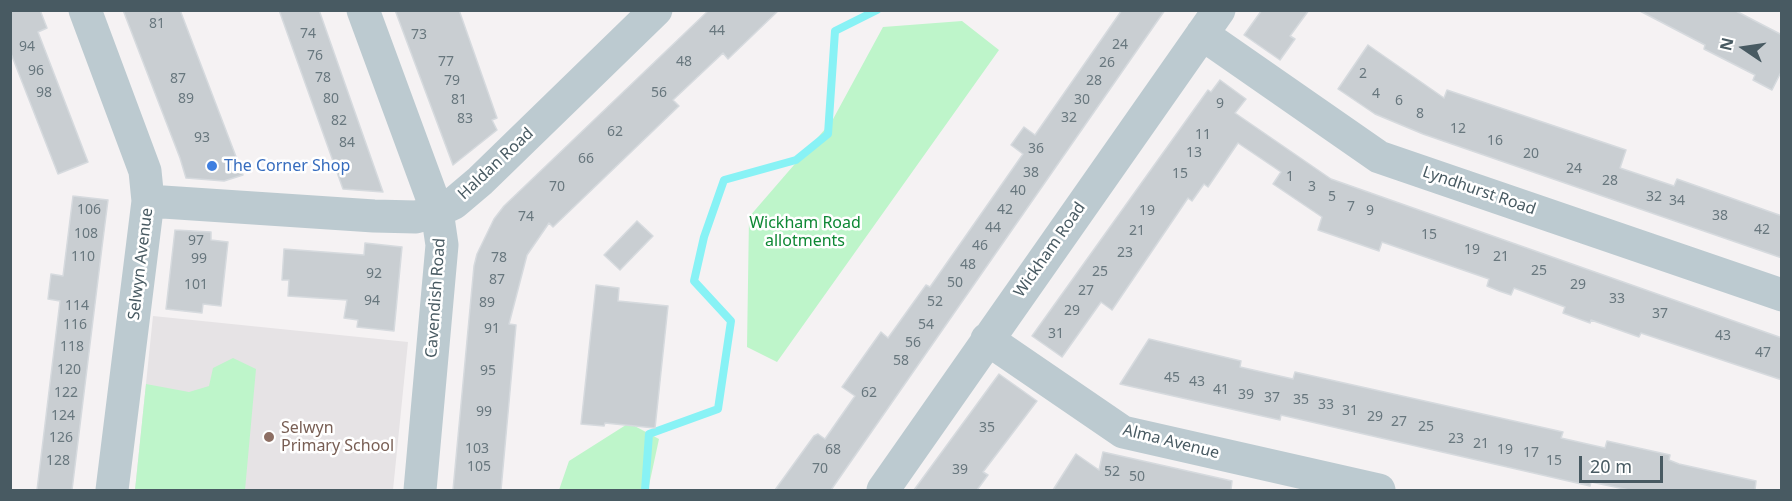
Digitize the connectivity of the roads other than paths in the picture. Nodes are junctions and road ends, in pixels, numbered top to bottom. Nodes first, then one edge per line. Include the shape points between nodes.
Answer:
1 (85, 10) edge
2 (363, 10) edge
3 (656, 10) edge
4 (1211, 22) edge
5 (148, 201) junction
6 (437, 211) junction
7 (1782, 295) edge
8 (987, 339) junction
9 (112, 490) edge
10 (420, 490) edge
11 (883, 490) edge
12 (1379, 490) edge

1 - 5 street, Selwyn Avenue via 145,171
2 - 6 street, Cavendish Road
3 - 6 street, Haldan Road via 480,181 454,203
4 - 7 street, Lyndhurst Road via 1379,157
4 - 8 street, Wickham Road
5 - 6 street, Haldan Road via 374,216 416,217
5 - 9 street, Selwyn Avenue
6 - 10 street, Cavendish Road via 442,245
8 - 11 street, Wickham Road
8 - 12 street, Alma Avenue via 1123,432

